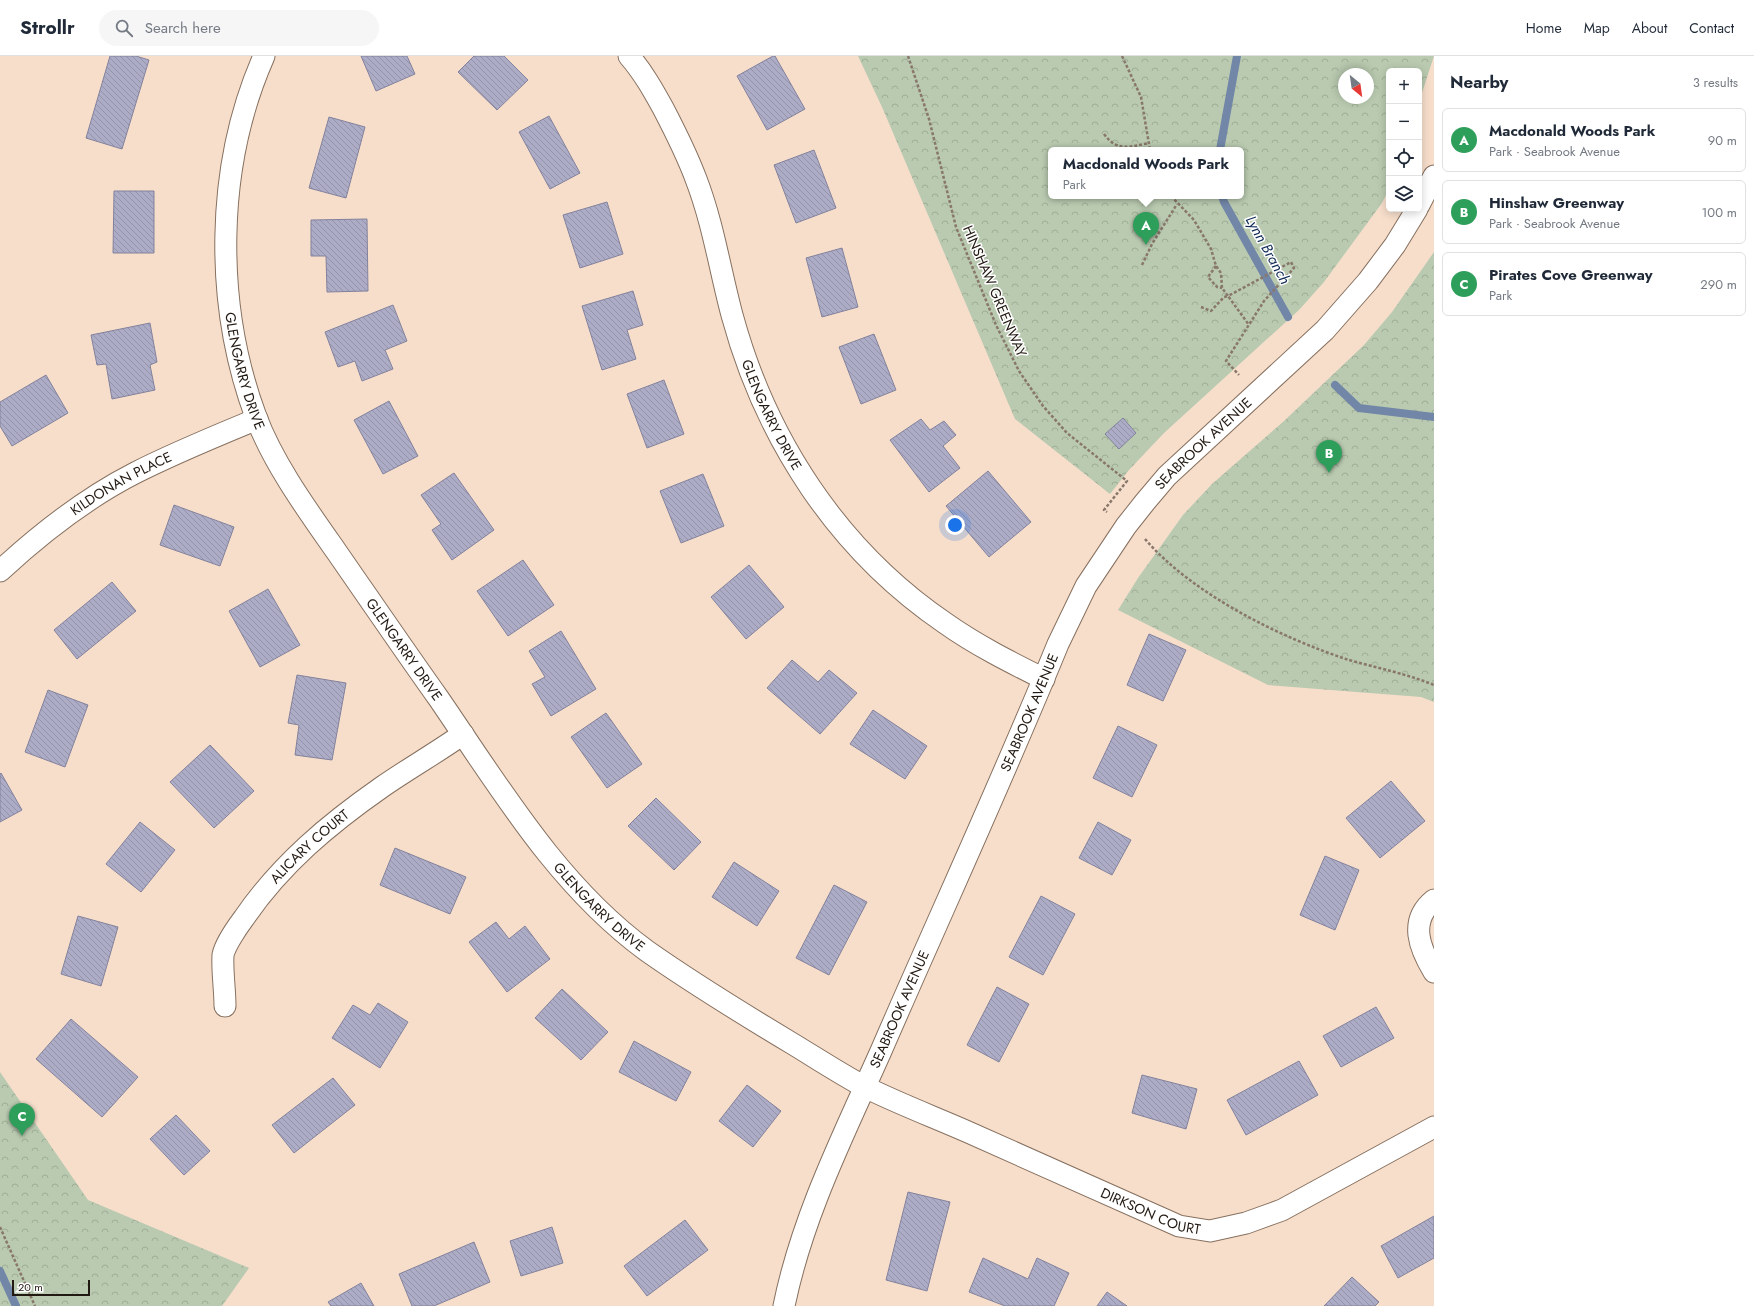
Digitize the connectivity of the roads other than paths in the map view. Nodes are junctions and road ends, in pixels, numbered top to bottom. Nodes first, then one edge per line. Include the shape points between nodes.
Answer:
1 (264, 56) edge
2 (629, 56) edge
3 (1434, 176) edge
4 (1422, 199) edge
5 (1415, 212) edge
6 (257, 419) junction
7 (0, 571) edge
8 (1044, 679) junction
9 (463, 734) junction
10 (1434, 900) edge
11 (1434, 972) edge
12 (225, 1006) dead end
13 (865, 1087) junction
14 (1434, 1127) edge
15 (784, 1306) edge

1 - 6 street, GLENGARRY DRIVE via 248,96 238,134 231,172 227,223 228,287 233,327
2 - 8 street, GLENGARRY DRIVE via 652,87 678,135 697,180 733,316 753,380 797,469 821,504 848,536 878,569 909,597 993,653
3 - 4 street
5 - 8 street, SEABROOK AVENUE via 1382,263 1325,330 1167,476 1131,520 1086,586
6 - 7 street, KILDONAN PLACE via 135,473 73,511
6 - 9 street, GLENGARRY DRIVE via 284,472 311,516
8 - 13 street, SEABROOK AVENUE
9 - 12 street, ALICARY COURT via 382,786 337,819 278,874 252,907 223,953
9 - 13 street, GLENGARRY DRIVE via 542,845 600,912 647,950 739,1012
10 - 11 street via 1424,912 1418,926 1422,952
13 - 14 street, DIRKSON COURT via 1178,1226 1210,1231 1246,1223 1282,1210
13 - 15 street, SEABROOK AVENUE via 806,1226

